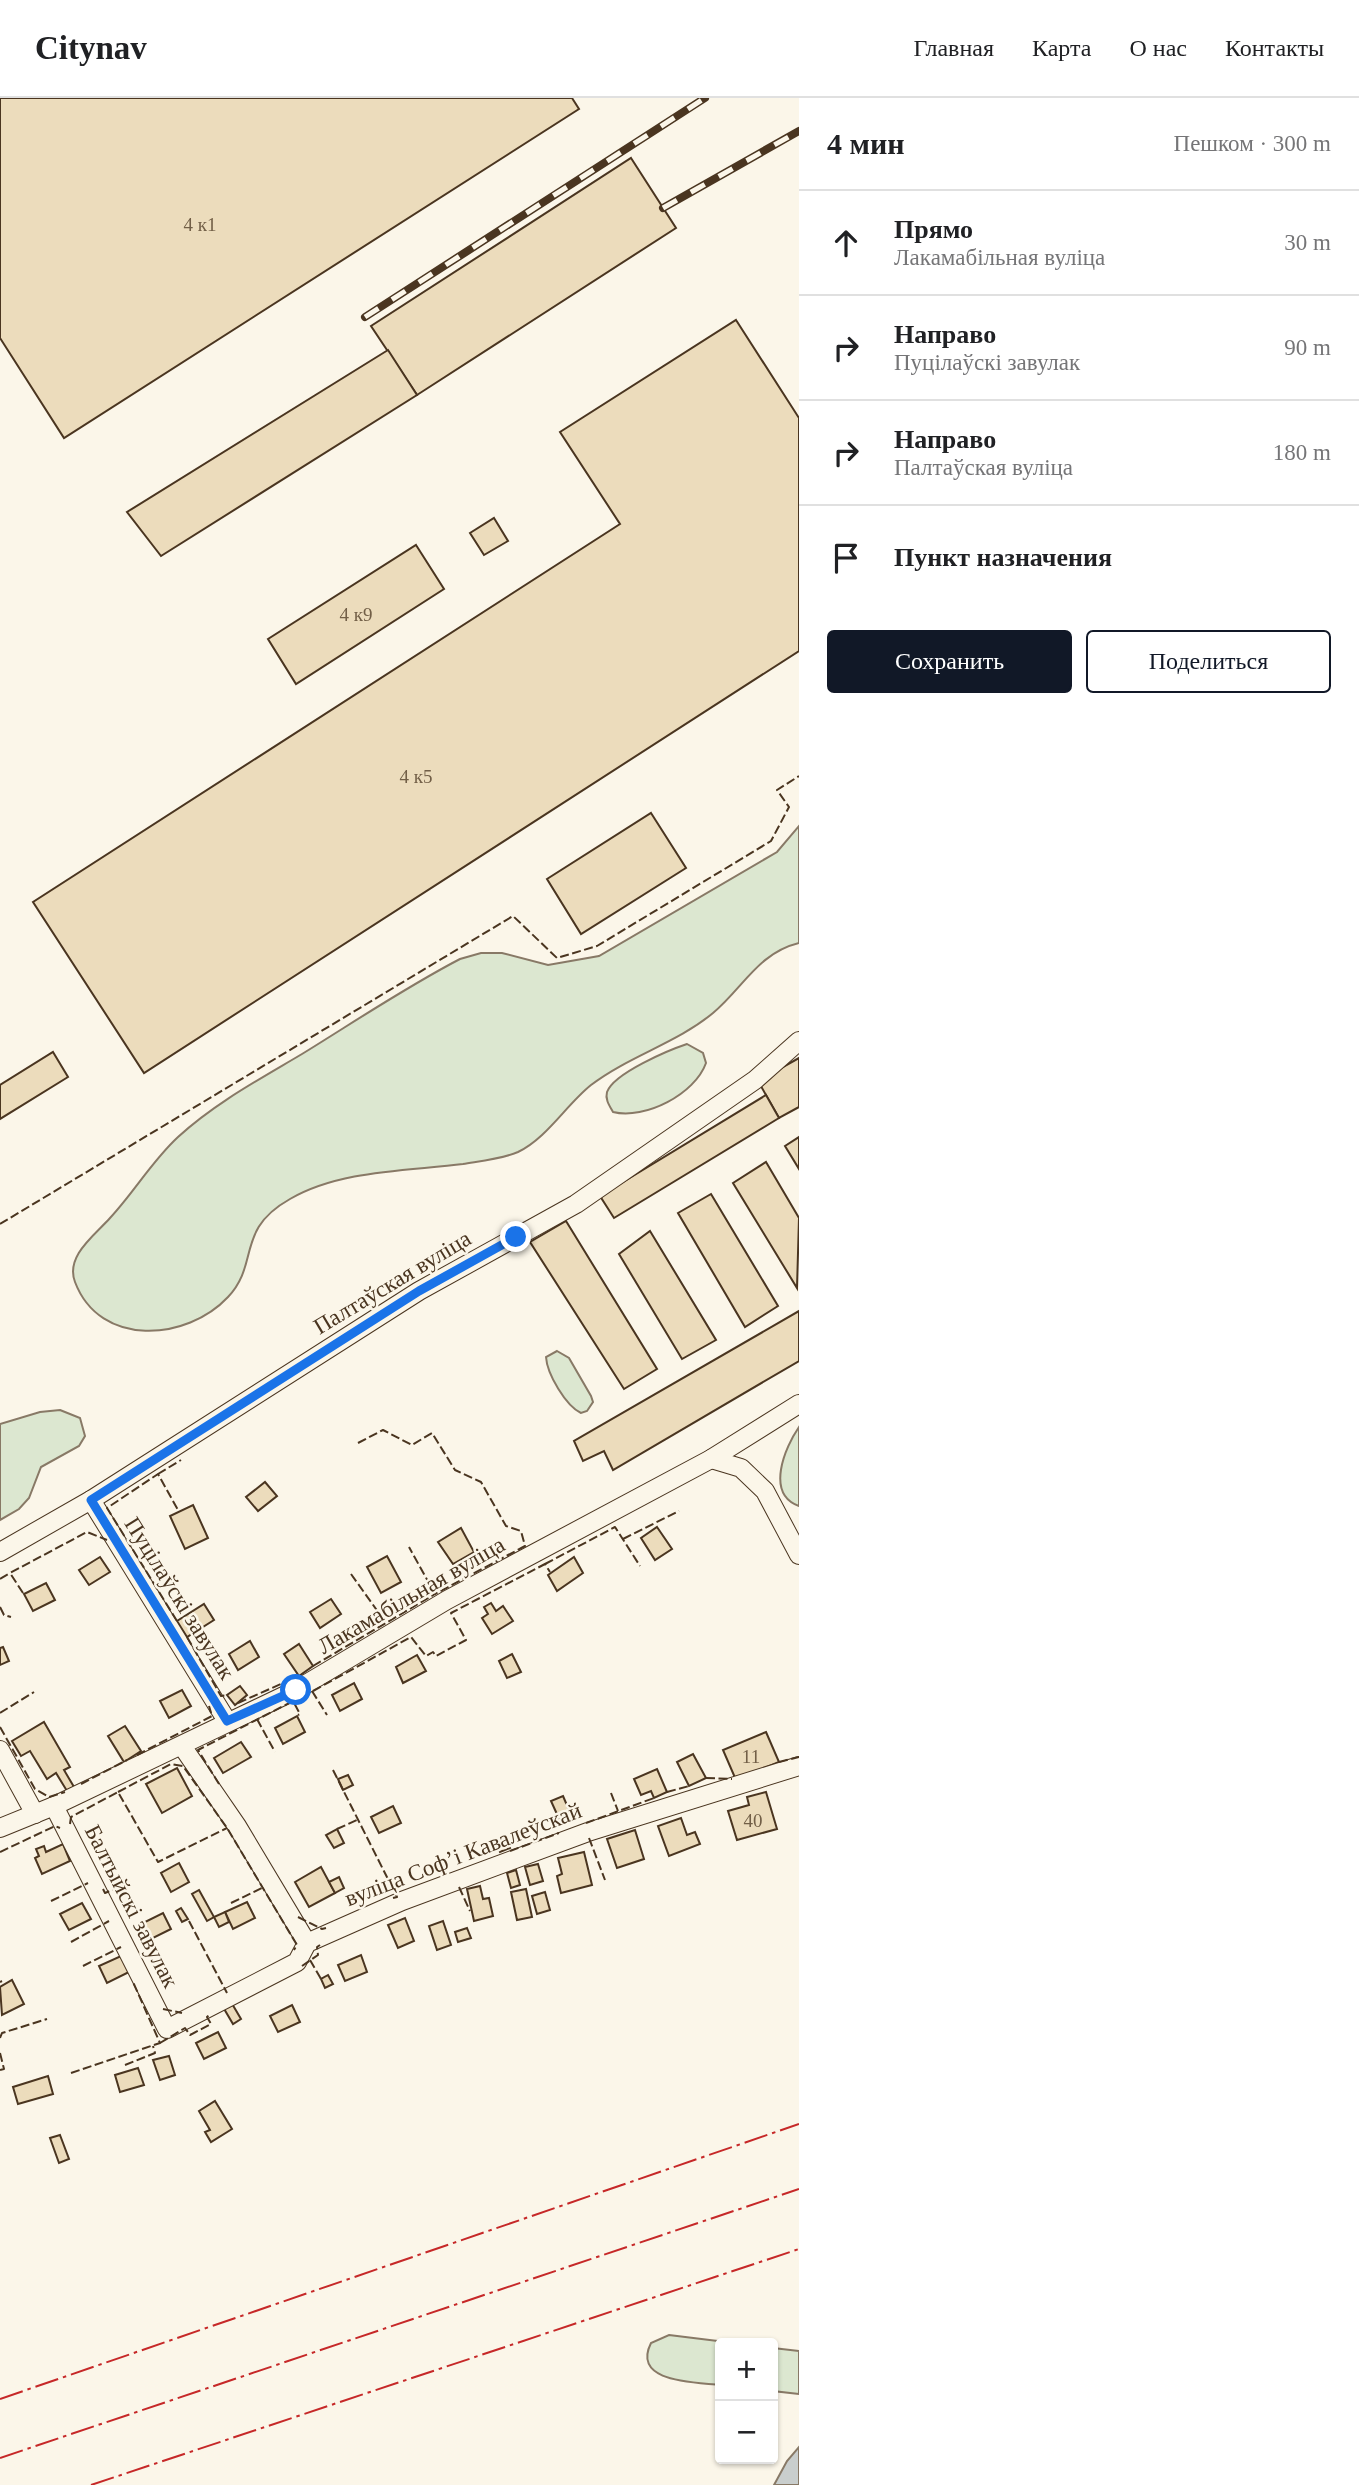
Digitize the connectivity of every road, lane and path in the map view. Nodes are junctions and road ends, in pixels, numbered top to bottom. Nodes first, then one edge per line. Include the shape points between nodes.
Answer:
1 (799, 1041) edge
2 (799, 1404) edge
3 (711, 1460) junction
4 (91, 1500) junction
5 (0, 1552) edge
6 (799, 1555) edge
7 (227, 1721) junction
8 (181, 1745) junction
9 (0, 1750) edge
10 (799, 1766) edge
11 (54, 1806) junction
12 (35, 1814) junction
13 (0, 1828) edge
14 (307, 1943) junction
15 (167, 2029) joint

1 - 4 street, Палтаўская вуліца via 755,1080 576,1203 419,1291
2 - 3 street, Лакамабільная вуліца
3 - 6 street via 741,1468 765,1491
3 - 7 street, Лакамабільная вуліца via 447,1600 296,1690
4 - 5 street, Палтаўская вуліца
4 - 7 street, Пуцілаўскі завулак
7 - 8 street, Лакамабільная вуліца
8 - 11 street, Лакамабільная вуліца
8 - 14 street via 237,1826
9 - 12 street
10 - 14 street, вуліца Софʼі Кавалеўскай via 588,1832 402,1901
11 - 12 street, Лакамабільная вуліца
11 - 15 street, Балтыйскі завулак
12 - 13 street, Лакамабільная вуліца
14 - 15 street, вуліца Софʼі Кавалеўскай via 297,1962

